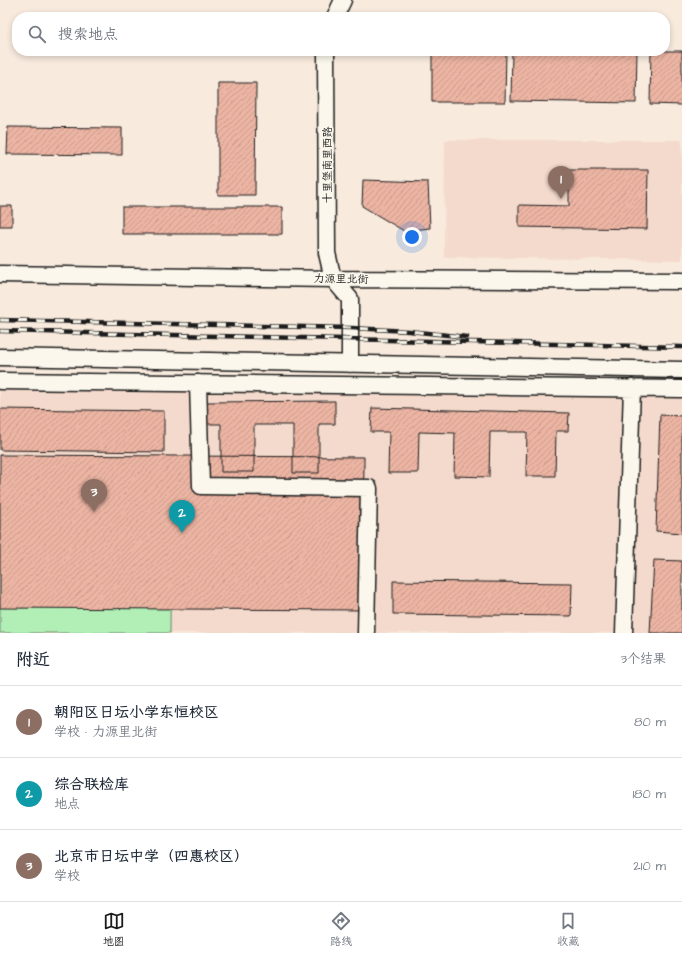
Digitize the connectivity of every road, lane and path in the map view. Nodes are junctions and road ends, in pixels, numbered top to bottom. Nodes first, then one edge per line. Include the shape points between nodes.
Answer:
1 (343, 0) edge
2 (337, 12) edge
3 (326, 56) edge
4 (0, 274) edge
5 (333, 279) junction
6 (682, 281) edge
7 (0, 357) edge
8 (350, 364) junction
9 (682, 370) edge
10 (0, 381) edge
11 (198, 383) junction
12 (632, 388) junction
13 (682, 389) edge
14 (366, 633) edge
15 (624, 633) edge

1 - 2 street
3 - 5 street, 十里堡南里西路 via 328,253
4 - 5 street, 力源里北街
5 - 6 street, 力源里北街
5 - 8 street via 350,299
7 - 8 street
8 - 9 street
10 - 11 street
11 - 12 street
11 - 14 street via 201,486 369,488
12 - 13 street
12 - 15 street

